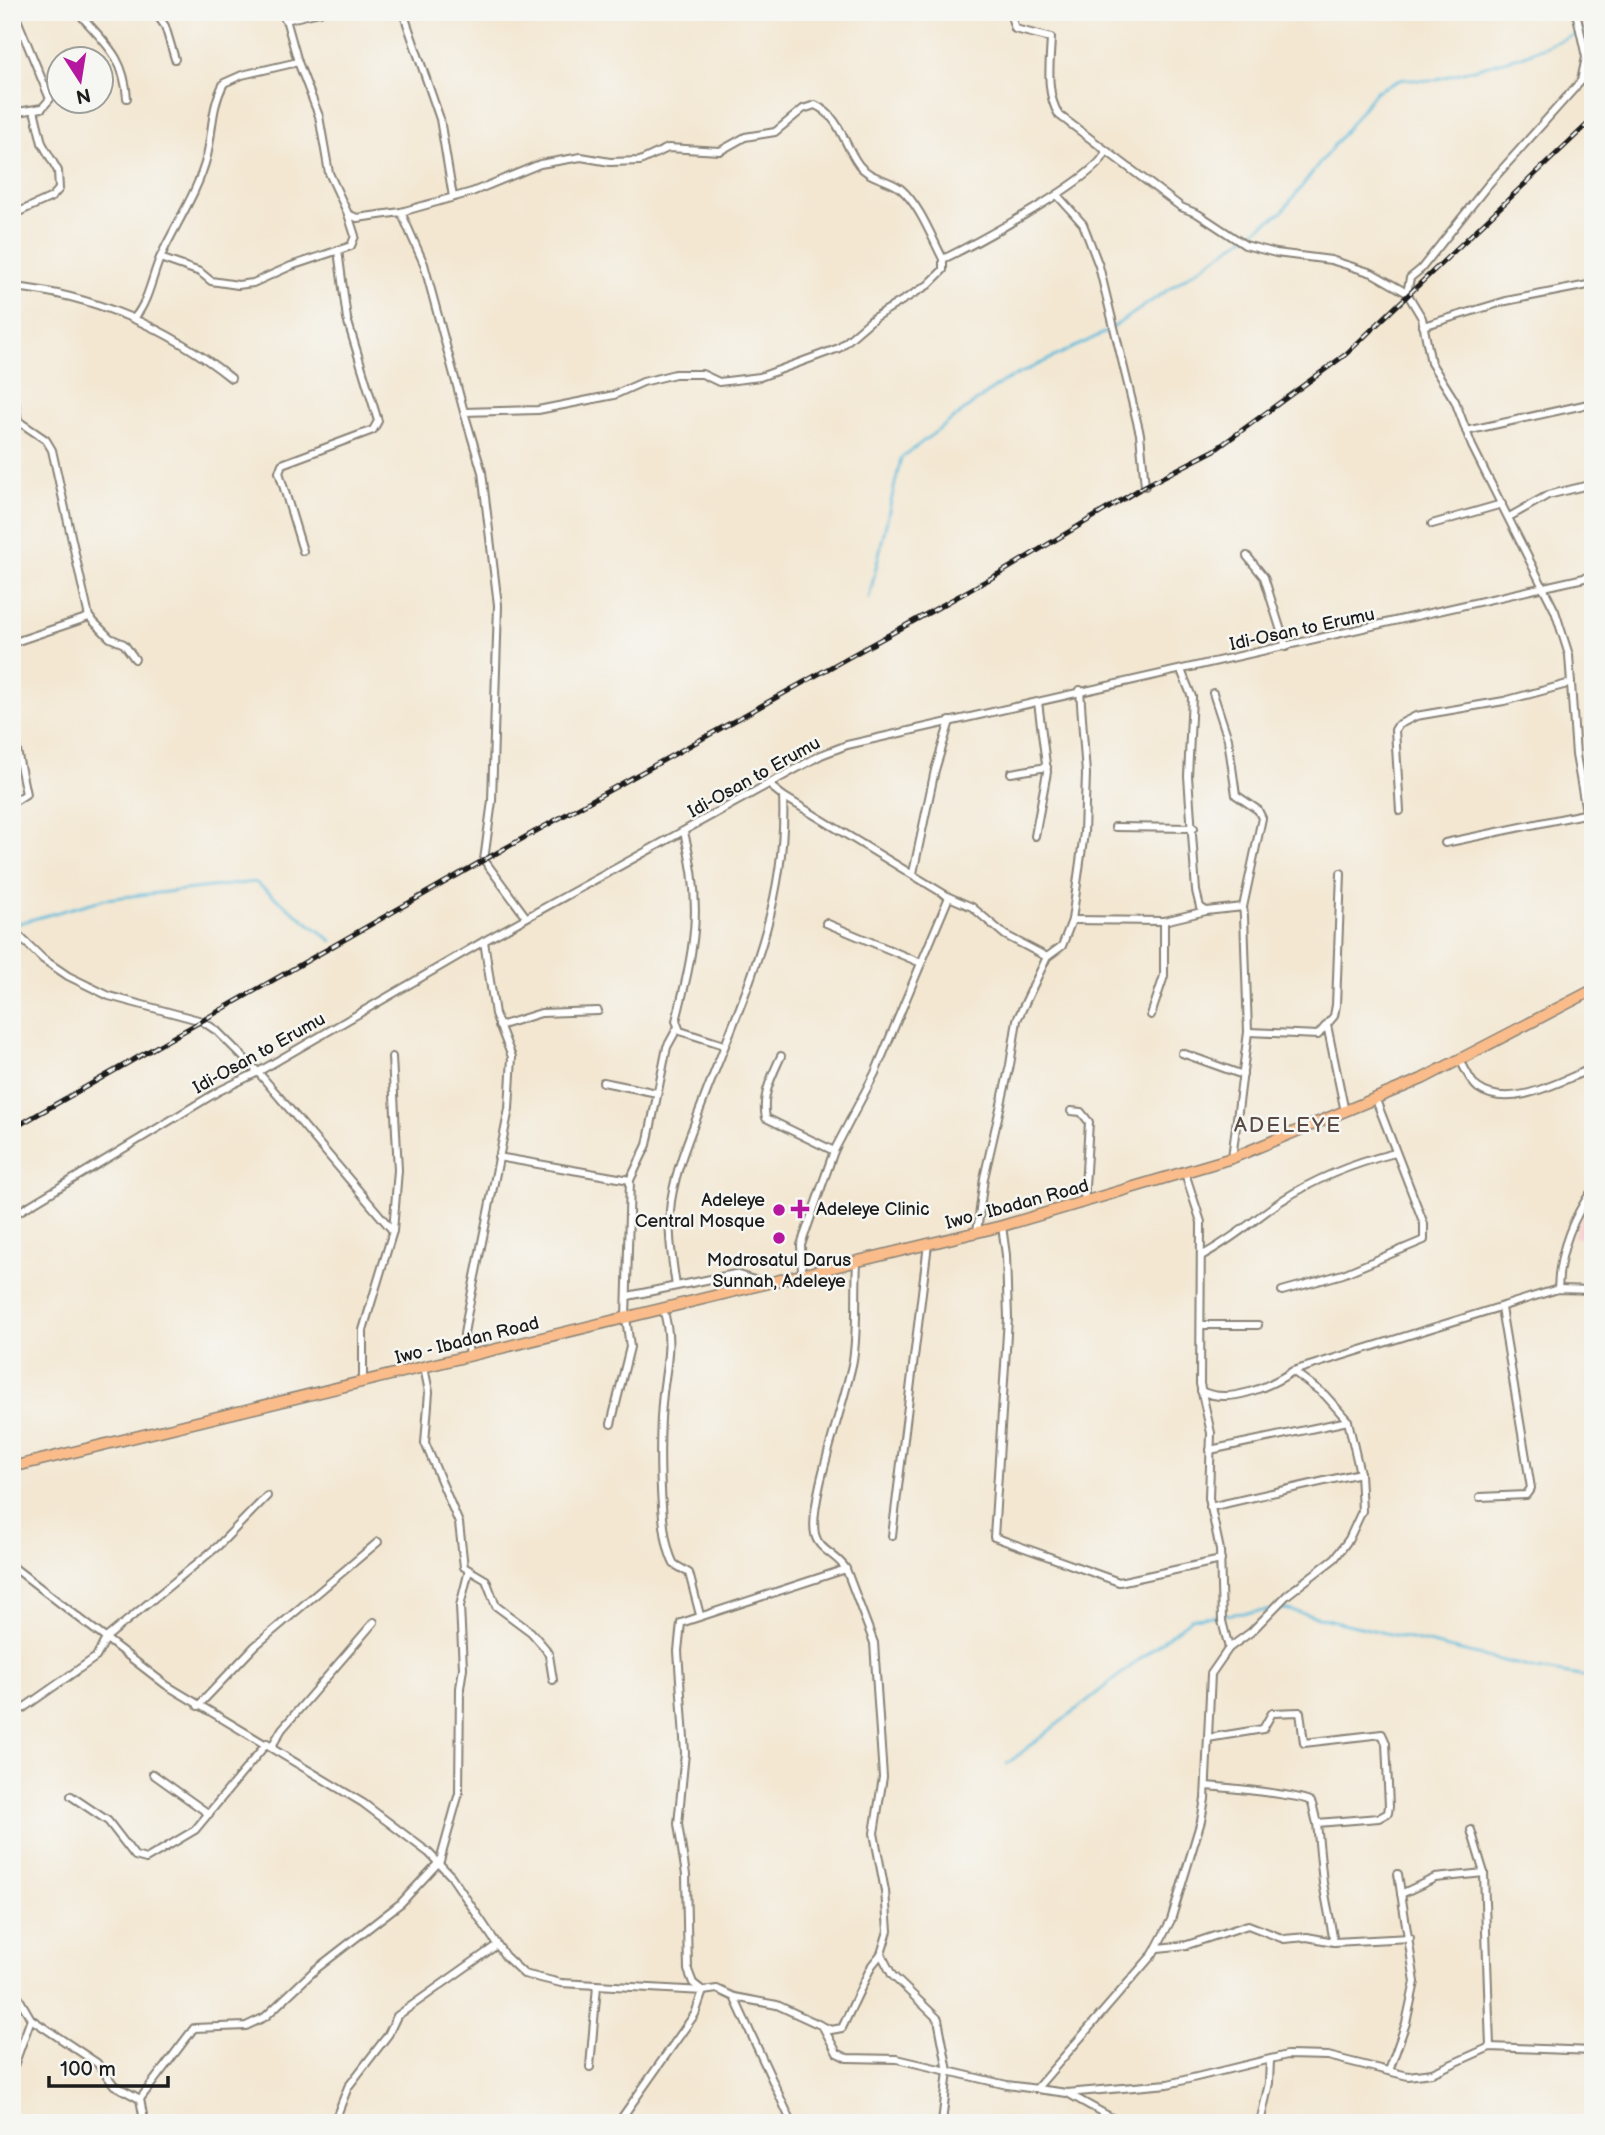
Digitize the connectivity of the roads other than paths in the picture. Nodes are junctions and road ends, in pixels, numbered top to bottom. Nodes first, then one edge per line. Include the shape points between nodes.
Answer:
1 (14, 12) edge
2 (78, 12) edge
3 (155, 12) edge
4 (320, 12) edge
5 (403, 12) edge
6 (1010, 12) edge
7 (1577, 14) edge
8 (284, 16) edge
9 (175, 59) dead end
10 (298, 62) junction
11 (127, 98) dead end
12 (33, 110) junction
13 (12, 113) edge
14 (1105, 152) junction
15 (1058, 196) junction
16 (453, 197) junction
17 (401, 212) junction
18 (348, 214) junction
19 (12, 215) edge
20 (338, 250) junction
21 (160, 258) junction
22 (943, 259) junction
23 (12, 264) edge
24 (1593, 284) edge
25 (13, 287) edge
26 (1407, 293) junction
27 (12, 305) edge
28 (135, 317) junction
29 (1423, 326) junction
30 (230, 378) dead end
31 (12, 382) edge
32 (1593, 403) edge
33 (464, 412) junction
34 (1466, 431) junction
35 (1593, 484) edge
36 (1145, 486) dead end
37 (1502, 505) junction
38 (1509, 517) junction
39 (1432, 524) dead end
40 (303, 551) dead end
41 (1247, 556) dead end
42 (1593, 576) edge
43 (1542, 587) junction
44 (89, 617) junction
45 (12, 643) edge
46 (1286, 647) junction
47 (135, 659) dead end
48 (1181, 670) junction
49 (1570, 683) junction
50 (1080, 690) junction
51 (1213, 693) dead end
52 (1038, 702) junction
53 (950, 721) junction
54 (12, 727) edge
55 (1047, 766) junction
56 (1011, 773) dead end
57 (768, 784) junction
58 (783, 796) junction
59 (12, 803) edge
60 (1400, 811) dead end
61 (1584, 814) junction
62 (1115, 827) dead end
63 (1194, 828) junction
64 (684, 832) junction
65 (1035, 836) dead end
66 (1445, 843) dead end
67 (1593, 851) edge
68 (913, 873) junction
69 (1341, 873) dead end
70 (949, 897) junction
71 (1243, 907) junction
72 (1206, 911) junction
73 (526, 918) junction
74 (1072, 920) junction
75 (1164, 921) junction
76 (826, 923) dead end
77 (13, 930) edge
78 (484, 941) junction
79 (1047, 957) junction
80 (920, 964) junction
81 (1593, 990) edge
82 (598, 1011) dead end
83 (1151, 1015) dead end
84 (499, 1026) junction
85 (1327, 1026) junction
86 (678, 1027) junction
87 (1248, 1032) junction
88 (724, 1045) junction
89 (1182, 1053) dead end
90 (781, 1056) dead end
91 (392, 1057) dead end
92 (1460, 1060) junction
93 (1593, 1068) edge
94 (258, 1072) junction
95 (1244, 1076) junction
96 (603, 1082) dead end
97 (657, 1093) junction
98 (1376, 1100) junction
99 (1071, 1111) dead end
100 (1345, 1112) junction
101 (834, 1151) junction
102 (1395, 1153) junction
103 (498, 1157) junction
104 (1232, 1158) junction
105 (1185, 1172) junction
106 (630, 1180) junction
107 (1593, 1189) edge
108 (1084, 1203) junction
109 (12, 1216) edge
110 (1002, 1226) junction
111 (393, 1231) junction
112 (978, 1232) junction
113 (929, 1244) junction
114 (1201, 1256) junction
115 (857, 1263) junction
116 (802, 1274) junction
117 (764, 1283) junction
118 (676, 1286) junction
119 (1558, 1289) junction
120 (1593, 1290) edge
121 (1282, 1291) dead end
122 (628, 1296) junction
123 (1501, 1308) junction
124 (663, 1309) junction
125 (626, 1318) junction
126 (1202, 1325) junction
127 (1258, 1325) dead end
128 (470, 1356) junction
129 (424, 1367) junction
130 (1293, 1371) junction
131 (363, 1381) junction
132 (1201, 1391) junction
133 (1348, 1421) junction
134 (611, 1424) dead end
135 (1210, 1450) junction
136 (12, 1467) edge
137 (1360, 1474) junction
138 (267, 1496) dead end
139 (1480, 1497) dead end
140 (1210, 1507) junction
141 (892, 1535) dead end
142 (378, 1542) dead end
143 (1221, 1560) junction
144 (12, 1566) edge
145 (846, 1569) junction
146 (469, 1570) junction
147 (700, 1615) junction
148 (374, 1622) dead end
149 (107, 1637) junction
150 (1229, 1648) junction
151 (553, 1680) dead end
152 (198, 1706) junction
153 (12, 1716) edge
154 (1208, 1738) junction
155 (269, 1744) junction
156 (153, 1774) dead end
157 (1206, 1786) junction
158 (71, 1796) dead end
159 (209, 1814) junction
160 (1317, 1824) junction
161 (1471, 1830) dead end
162 (440, 1861) junction
163 (1484, 1873) junction
164 (1398, 1874) dead end
165 (1401, 1895) junction
166 (1410, 1938) junction
167 (1334, 1942) junction
168 (496, 1945) junction
169 (1158, 1948) junction
170 (881, 1954) junction
171 (597, 1986) junction
172 (704, 1991) junction
173 (17, 1995) dead end
174 (734, 1997) junction
175 (31, 2019) junction
176 (823, 2027) junction
177 (1490, 2047) junction
178 (1593, 2051) edge
179 (1270, 2060) junction
180 (590, 2067) dead end
181 (12, 2071) edge
182 (948, 2071) junction
183 (1389, 2071) junction
184 (1036, 2089) junction
185 (1067, 2093) junction
186 (140, 2099) junction
187 (137, 2123) edge
188 (334, 2123) edge
189 (618, 2123) edge
190 (792, 2123) edge
191 (942, 2123) edge
192 (1121, 2123) edge
193 (1259, 2123) edge

1 - 12 street via 50,99
2 - 11 street via 114,51 125,75
3 - 9 street via 165,26
4 - 8 street
5 - 16 street via 440,119
6 - 14 street via 1015,29 1051,38 1052,105
7 - 26 street via 1586,57 1581,81 1410,278
8 - 10 street
10 - 18 street via 321,124 329,173
10 - 21 street via 224,83 211,119 206,157
12 - 13 street
12 - 19 street via 42,143 58,171 59,189 52,197
14 - 15 street via 1099,165
14 - 26 street via 1181,207 1245,245 1331,260 1372,273
15 - 22 street
15 - 36 street via 1083,224 1099,266 1140,434
16 - 17 street
16 - 22 street via 526,168 576,157 628,162 668,148 720,151 745,137 775,132 815,105 835,122 866,173 910,198
17 - 18 street via 356,218
17 - 33 street via 424,264
18 - 20 street via 356,240
20 - 21 street via 238,285 211,281 200,272
20 - 40 street via 347,318 378,421 373,430 282,464 279,472
21 - 28 street
22 - 33 street via 943,270 928,285 892,304 839,348 760,377 719,382 702,374 675,374 614,395 538,410
23 - 25 street via 16,273
24 - 29 street via 1506,301
25 - 27 street
25 - 28 street via 45,290
26 - 29 street
28 - 30 street
29 - 34 street via 1431,363 1455,401
31 - 44 street via 18,421 46,440 51,450
32 - 34 street
33 - 73 street via 482,472 498,605 492,801 484,860
34 - 37 street
35 - 38 street via 1548,495
37 - 38 street
37 - 39 street
38 - 43 street
41 - 46 street via 1264,577
42 - 43 street, Idi-Osan to Erumu
43 - 46 street, Idi-Osan to Erumu
43 - 49 street via 1563,634
44 - 45 street
44 - 47 street via 110,638 124,644
46 - 48 street, Idi-Osan to Erumu
48 - 50 street, Idi-Osan to Erumu
48 - 63 street via 1192,697 1188,776
49 - 60 street via 1504,701 1426,713 1398,725
49 - 61 street
50 - 52 street, Idi-Osan to Erumu
50 - 74 street via 1086,774 1084,833
51 - 71 street via 1228,739 1236,795 1262,818
52 - 53 street, Idi-Osan to Erumu
52 - 55 street
53 - 57 street, Idi-Osan to Erumu via 847,745
53 - 68 street
54 - 59 street via 26,794
55 - 56 street
55 - 65 street
57 - 58 street
57 - 64 street, Idi-Osan to Erumu
58 - 68 street
58 - 88 street via 784,839 772,918 760,960
61 - 66 street
61 - 67 street
62 - 63 street
63 - 72 street via 1196,891 1200,907
64 - 73 street, Idi-Osan to Erumu
64 - 86 street via 696,938
68 - 70 street
69 - 85 street via 1336,1005
70 - 79 street
70 - 80 street
71 - 72 street
71 - 87 street
72 - 75 street
73 - 78 street, Idi-Osan to Erumu
74 - 75 street
74 - 79 street via 1062,946
75 - 83 street via 1164,975
76 - 80 street
77 - 94 street via 43,959 109,996 202,1021
78 - 84 street
78 - 94 street, Idi-Osan to Erumu
79 - 112 street via 1015,1031 986,1166
80 - 101 street via 875,1073
81 - 92 main road, Iwo - Ibadan Road
82 - 84 street via 541,1013
84 - 103 street via 512,1058 513,1075
85 - 87 street via 1314,1036
85 - 100 street
86 - 88 street via 686,1035
86 - 97 street via 671,1034
87 - 95 street
88 - 118 street via 688,1139 671,1201
89 - 95 street
90 - 101 street via 769,1081 766,1118
91 - 111 street via 398,1170
92 - 93 street via 1476,1087 1494,1095 1530,1093
92 - 98 main road, Iwo - Ibadan Road
94 - 109 street, Idi-Osan to Erumu
94 - 111 street
95 - 104 street
96 - 97 street
97 - 106 street via 648,1146
98 - 100 main road, Iwo - Ibadan Road
98 - 102 street
99 - 108 street via 1081,1112 1089,1122
100 - 104 main road, Iwo - Ibadan Road
101 - 116 street via 801,1245
102 - 114 street via 1352,1163 1323,1178
102 - 121 street via 1424,1224 1424,1240 1343,1274
103 - 106 street
103 - 128 street via 464,1334
104 - 105 main road, Iwo - Ibadan Road
105 - 108 main road, Iwo - Ibadan Road
105 - 114 street via 1198,1208
106 - 122 street
107 - 119 street via 1568,1237 1558,1270
108 - 110 main road, Iwo - Ibadan Road
110 - 112 main road, Iwo - Ibadan Road
110 - 143 street via 1008,1318 994,1537 1119,1582
111 - 131 street via 363,1331
112 - 113 main road, Iwo - Ibadan Road
113 - 115 main road, Iwo - Ibadan Road
113 - 141 street
114 - 126 street
115 - 116 main road, Iwo - Ibadan Road
115 - 145 street via 853,1359 822,1479 814,1530 819,1544
116 - 117 main road, Iwo - Ibadan Road
117 - 118 street via 735,1274
117 - 124 main road, Iwo - Ibadan Road
118 - 122 street
119 - 120 street
119 - 123 street
122 - 125 street
123 - 130 street
123 - 139 street via 1531,1488 1525,1495
124 - 125 main road, Iwo - Ibadan Road
124 - 147 street via 671,1338 663,1402 663,1530 674,1563 689,1573
125 - 128 main road, Iwo - Ibadan Road
125 - 134 street via 630,1347
126 - 127 street
126 - 132 street
128 - 129 main road, Iwo - Ibadan Road
129 - 131 main road, Iwo - Ibadan Road
129 - 146 street via 429,1392 425,1443 459,1523 464,1567
130 - 132 street via 1254,1390 1219,1396
130 - 133 street via 1325,1395
131 - 136 main road, Iwo - Ibadan Road
132 - 135 street via 1211,1433
133 - 135 street
133 - 137 street
135 - 140 street
137 - 140 street
137 - 150 street via 1362,1511 1342,1551
138 - 149 street via 218,1546
140 - 143 street
142 - 152 street via 255,1646
143 - 150 street via 1222,1621
144 - 149 street
145 - 147 street
145 - 170 street via 871,1629 881,1714 883,1777 874,1833 888,1931
146 - 151 street via 486,1580 496,1606 545,1648
146 - 162 street via 460,1606 459,1793
147 - 172 street via 681,1623 679,1629 685,1753 678,1824 686,1875 688,1970
148 - 155 street
149 - 152 street via 144,1670
149 - 153 street via 96,1657
150 - 154 street via 1208,1682
152 - 155 street
154 - 157 street
154 - 160 street via 1263,1728 1272,1713 1300,1712 1304,1742 1382,1734 1388,1813
155 - 159 street
155 - 162 street via 363,1803
156 - 159 street
157 - 160 street via 1307,1799
157 - 169 street via 1201,1821
158 - 159 street via 108,1821 140,1859 183,1838
160 - 167 street
161 - 163 street
162 - 168 street
162 - 186 street via 401,1903 316,1969 265,2017 246,2026 194,2028
163 - 165 street via 1435,1878
163 - 177 street
164 - 165 street
165 - 166 street
166 - 167 street
166 - 183 street via 1415,1982
167 - 169 street via 1284,1939 1248,1925 1187,1945
168 - 171 street via 515,1967 536,1979
168 - 188 street via 397,2016 348,2087
169 - 184 street
170 - 176 street via 842,2028
170 - 182 street via 892,1975 938,2019
171 - 172 street
171 - 180 street
172 - 174 street via 717,1989
172 - 189 street via 695,2014
173 - 175 street
174 - 176 street via 777,2005
174 - 190 street
175 - 181 street
175 - 186 street via 97,2063 114,2085
176 - 182 street via 836,2053 847,2058 897,2059
177 - 178 street
177 - 183 street via 1432,2073 1408,2076
179 - 183 street via 1305,2054
179 - 185 street via 1168,2084
179 - 193 street
182 - 184 street
182 - 191 street
184 - 185 street
185 - 192 street
186 - 187 street via 143,2115

